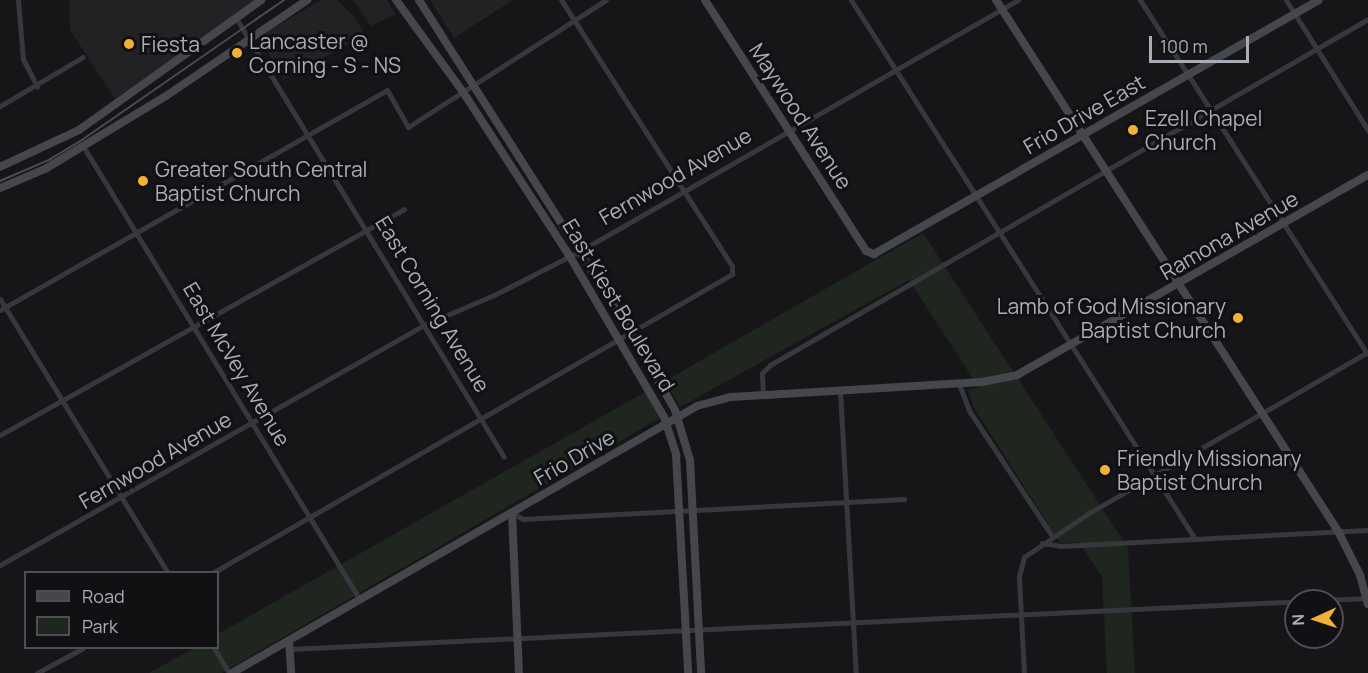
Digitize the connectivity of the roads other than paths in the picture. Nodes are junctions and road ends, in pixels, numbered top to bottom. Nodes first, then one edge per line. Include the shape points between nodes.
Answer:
1 (18, 0) edge
2 (261, 0) edge
3 (307, 0) edge
4 (396, 0) edge
5 (419, 0) edge
6 (561, 0) edge
7 (606, 0) edge
8 (705, 0) edge
9 (851, 0) edge
10 (996, 0) edge
11 (1018, 0) edge
12 (1140, 0) edge
13 (1286, 0) edge
14 (1318, 0) edge
15 (1002, 10) junction
16 (1294, 14) junction
17 (236, 18) junction
18 (1368, 19) edge
19 (574, 20) junction
20 (248, 37) junction
21 (1317, 49) junction
22 (83, 57) dead end
23 (897, 71) junction
24 (1189, 74) junction
25 (474, 84) junction
26 (37, 87) junction
27 (463, 92) junction
28 (0, 106) edge
29 (1211, 110) junction
30 (788, 129) junction
31 (1368, 130) edge
32 (308, 134) junction
33 (1082, 135) junction
34 (83, 146) junction
35 (0, 167) edge
36 (1106, 171) junction
37 (1368, 175) edge
38 (0, 188) edge
39 (683, 190) junction
40 (976, 196) junction
41 (404, 209) dead end
42 (1284, 224) junction
43 (367, 230) junction
44 (136, 232) junction
45 (1000, 233) junction
46 (580, 251) junction
47 (866, 251) joint
48 (569, 255) junction
49 (1180, 285) junction
50 (0, 299) edge
51 (3, 309) edge
52 (423, 325) junction
53 (194, 328) junction
54 (632, 334) junction
55 (620, 341) junction
56 (1072, 346) junction
57 (1368, 353) edge
58 (959, 384) junction
59 (840, 391) junction
60 (763, 394) junction
61 (62, 403) junction
62 (1261, 411) junction
63 (678, 417) junction
64 (482, 420) junction
65 (252, 424) junction
66 (667, 424) junction
67 (0, 435) edge
68 (504, 457) dead end
69 (1155, 474) junction
70 (121, 498) junction
71 (904, 499) dead end
72 (846, 503) junction
73 (693, 510) junction
74 (679, 511) junction
75 (512, 513) junction
76 (310, 519) junction
77 (1368, 530) edge
78 (1338, 531) junction
79 (1052, 536) junction
80 (1195, 539) junction
81 (1042, 543) junction
82 (0, 565) edge
83 (166, 571) edge
84 (218, 571) edge
85 (360, 600) junction
86 (1368, 600) edge
87 (1021, 614) junction
88 (853, 623) junction
89 (699, 629) junction
90 (686, 630) junction
91 (518, 638) junction
92 (289, 645) junction
93 (81, 649) edge
94 (215, 649) edge
95 (37, 673) edge
96 (231, 673) edge
97 (291, 673) edge
98 (519, 673) edge
99 (688, 673) edge
100 (701, 673) edge
101 (856, 673) edge
102 (1024, 673) edge

1 - 26 street via 23,59
2 - 17 street
3 - 20 street
4 - 27 street, East Kiest Boulevard
5 - 25 street, East Kiest Boulevard
6 - 19 street
7 - 19 street
8 - 30 street, Maywood Avenue
9 - 23 street
10 - 15 street
11 - 15 street, Fernwood Avenue
12 - 24 street
13 - 16 street
14 - 16 street, Frio Drive East
15 - 23 street, Fernwood Avenue
15 - 33 street
16 - 21 street
16 - 24 street, Frio Drive East
17 - 20 street, East Corning Avenue
17 - 35 street via 79,130
18 - 21 street
19 - 25 street
19 - 39 street
20 - 32 street, East Corning Avenue
20 - 34 street via 166,96
21 - 29 street
21 - 31 street
22 - 26 street
23 - 30 street, Fernwood Avenue
23 - 40 street
24 - 29 street
24 - 33 street, Frio Drive East
25 - 27 street
25 - 46 street, East Kiest Boulevard
26 - 28 street
27 - 32 street via 408,126 387,90
27 - 48 street, East Kiest Boulevard
29 - 36 street
29 - 42 street
30 - 39 street, Fernwood Avenue
30 - 47 street, Maywood Avenue
32 - 43 street, East Corning Avenue
32 - 44 street
33 - 36 street
33 - 40 street, Frio Drive East
34 - 38 street
34 - 44 street, East McVey Avenue
36 - 45 street
36 - 49 street
37 - 42 street, Ramona Avenue
39 - 46 street, Fernwood Avenue
39 - 54 street via 732,269 729,277
40 - 45 street
40 - 47 street, Frio Drive East via 874,254
41 - 43 street
42 - 49 street, Ramona Avenue
42 - 57 street
43 - 52 street, East Corning Avenue
43 - 53 street
44 - 51 street
44 - 53 street, East McVey Avenue
45 - 56 street
45 - 60 street via 770,364 762,373
46 - 48 street, Fernwood Avenue
46 - 54 street, East Kiest Boulevard
48 - 52 street, Fernwood Avenue via 494,295
48 - 55 street, East Kiest Boulevard
49 - 56 street, Ramona Avenue
49 - 62 street
50 - 51 street
51 - 61 street
52 - 64 street, East Corning Avenue
52 - 65 street, Fernwood Avenue
53 - 61 street
53 - 65 street, East McVey Avenue
54 - 55 street
54 - 63 street, East Kiest Boulevard
55 - 64 street
55 - 66 street, East Kiest Boulevard
56 - 58 street, Ramona Avenue via 1017,375
56 - 69 street
57 - 62 street
58 - 59 street, Ramona Avenue
58 - 79 street via 970,412
59 - 60 street, Ramona Avenue
59 - 72 street
60 - 63 street, Frio Drive via 716,400
61 - 67 street
61 - 70 street
62 - 69 street
62 - 78 street
63 - 66 street, Frio Drive
63 - 73 street, East Kiest Boulevard via 689,454
64 - 68 street, East Corning Avenue
64 - 76 street
65 - 70 street, Fernwood Avenue
65 - 76 street, East McVey Avenue
66 - 74 street, East Kiest Boulevard via 676,455
66 - 75 street, Frio Drive
69 - 79 street
69 - 80 street
70 - 82 street, Fernwood Avenue
70 - 83 street
71 - 72 street
72 - 73 street
72 - 88 street
73 - 74 street
73 - 89 street, East Kiest Boulevard
74 - 75 street via 523,519
74 - 90 street, East Kiest Boulevard
75 - 85 street, Frio Drive
75 - 91 street
76 - 84 street
76 - 85 street, East McVey Avenue
77 - 78 street
78 - 80 street
78 - 86 street
79 - 81 street
80 - 81 street via 1060,546
81 - 87 street via 1024,557 1020,566
85 - 92 street, Frio Drive
86 - 87 street
87 - 88 street
87 - 102 street
88 - 89 street
88 - 101 street
89 - 90 street
89 - 100 street, East Kiest Boulevard
90 - 91 street
90 - 99 street, East Kiest Boulevard
91 - 92 street
91 - 98 street
92 - 96 street, Frio Drive
92 - 97 street
93 - 95 street
94 - 96 street

